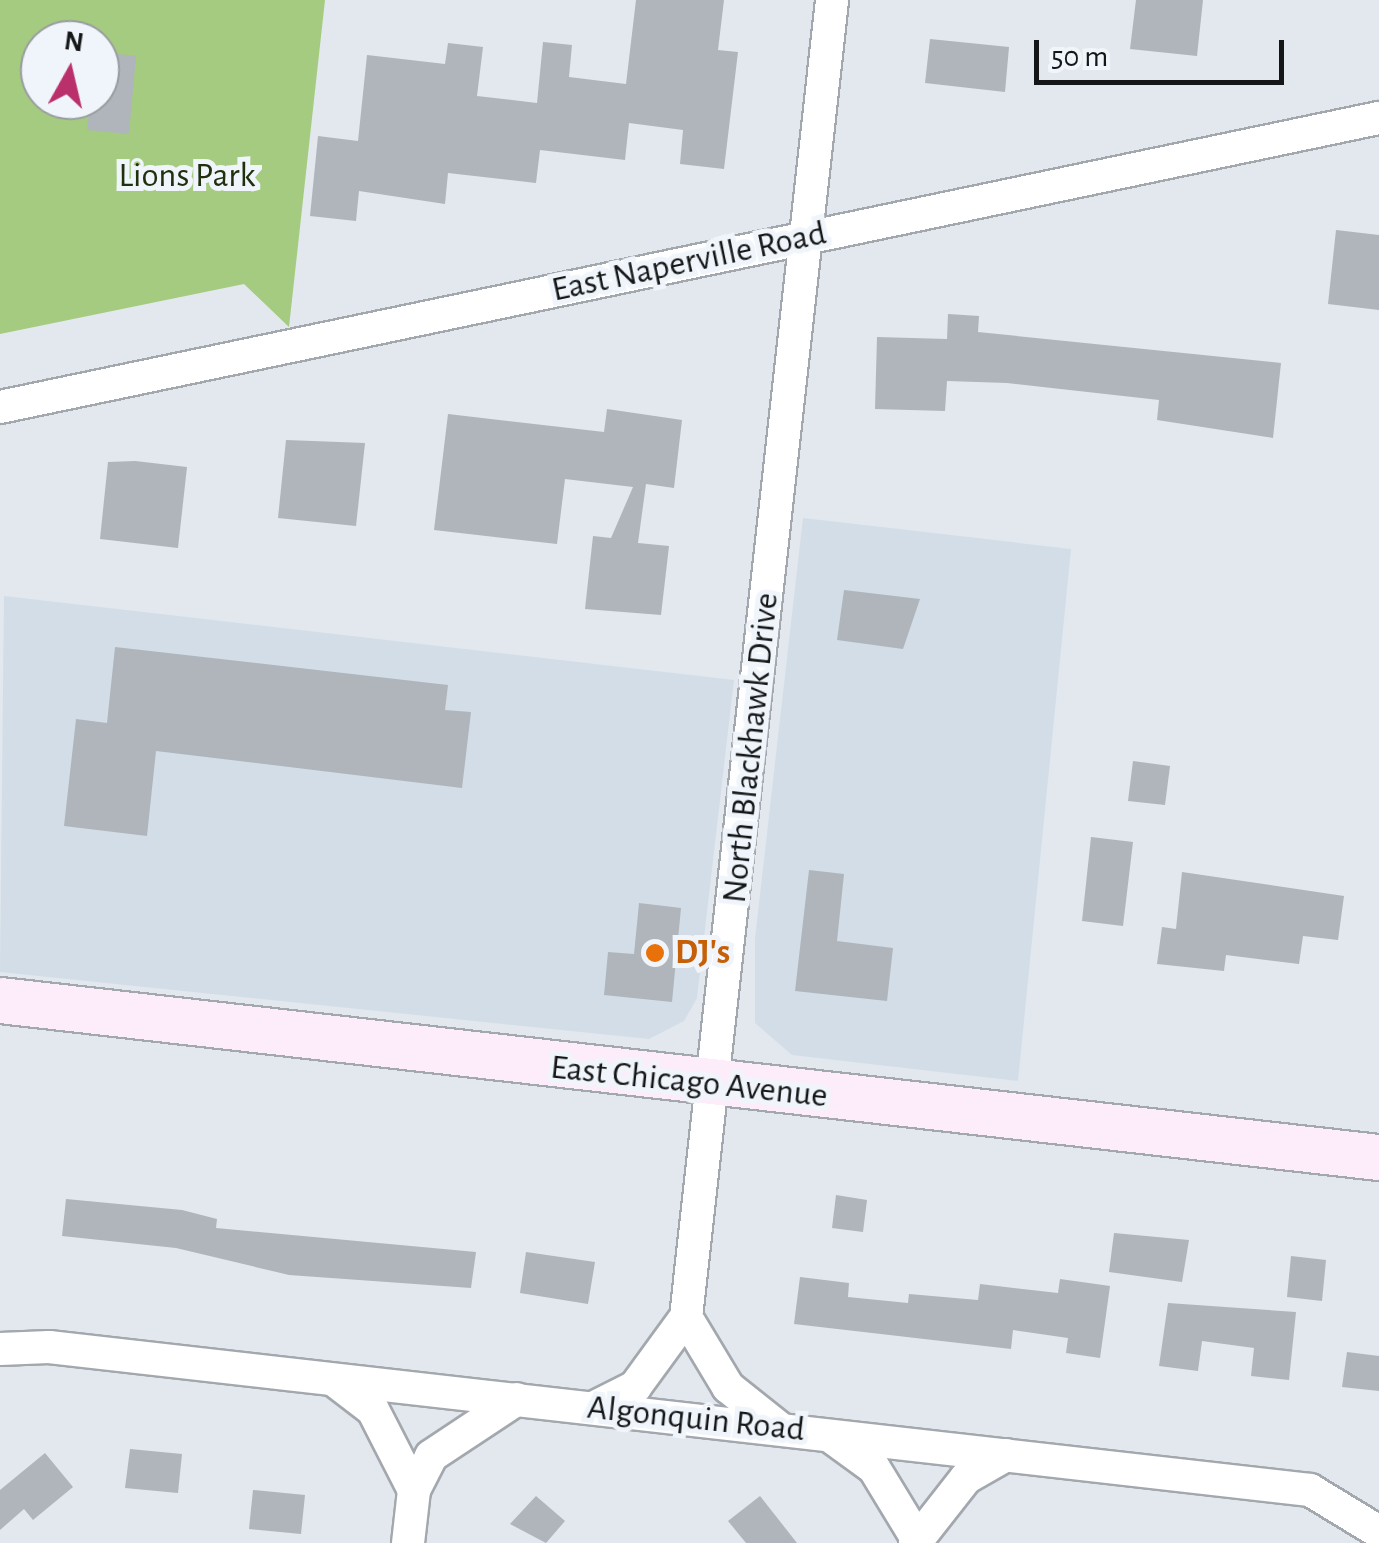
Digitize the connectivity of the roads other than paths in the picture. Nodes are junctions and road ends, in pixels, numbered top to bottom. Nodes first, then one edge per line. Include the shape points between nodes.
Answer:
1 (832, 0) edge
2 (1379, 118) edge
3 (806, 238) junction
4 (0, 407) edge
5 (0, 1000) edge
6 (715, 1083) junction
7 (1379, 1157) edge
8 (686, 1317) junction
9 (8, 1340) edge
10 (333, 1379) junction
11 (517, 1399) junction
12 (596, 1407) junction
13 (776, 1426) junction
14 (826, 1433) junction
15 (1006, 1456) junction
16 (414, 1490) junction
17 (1379, 1532) edge
18 (916, 1540) edge
19 (408, 1543) edge

1 - 3 street, North Blackhawk Drive
2 - 3 street, East Naperville Road
3 - 4 street, East Naperville Road
3 - 6 street, North Blackhawk Drive
5 - 6 main road, East Chicago Avenue
6 - 7 main road, East Chicago Avenue
6 - 8 street, North Blackhawk Drive
8 - 12 street, North Blackhawk Drive via 635,1388
8 - 13 street via 728,1387
9 - 10 street, Algonquin Road
10 - 11 street, Algonquin Road
10 - 16 street via 373,1410
11 - 12 street, Algonquin Road
11 - 16 street via 455,1435
12 - 13 street, Algonquin Road
13 - 14 street, Algonquin Road
14 - 15 street, Algonquin Road
14 - 18 street via 874,1468
15 - 17 street, Algonquin Road via 1310,1490
15 - 18 street via 966,1478
16 - 19 street

